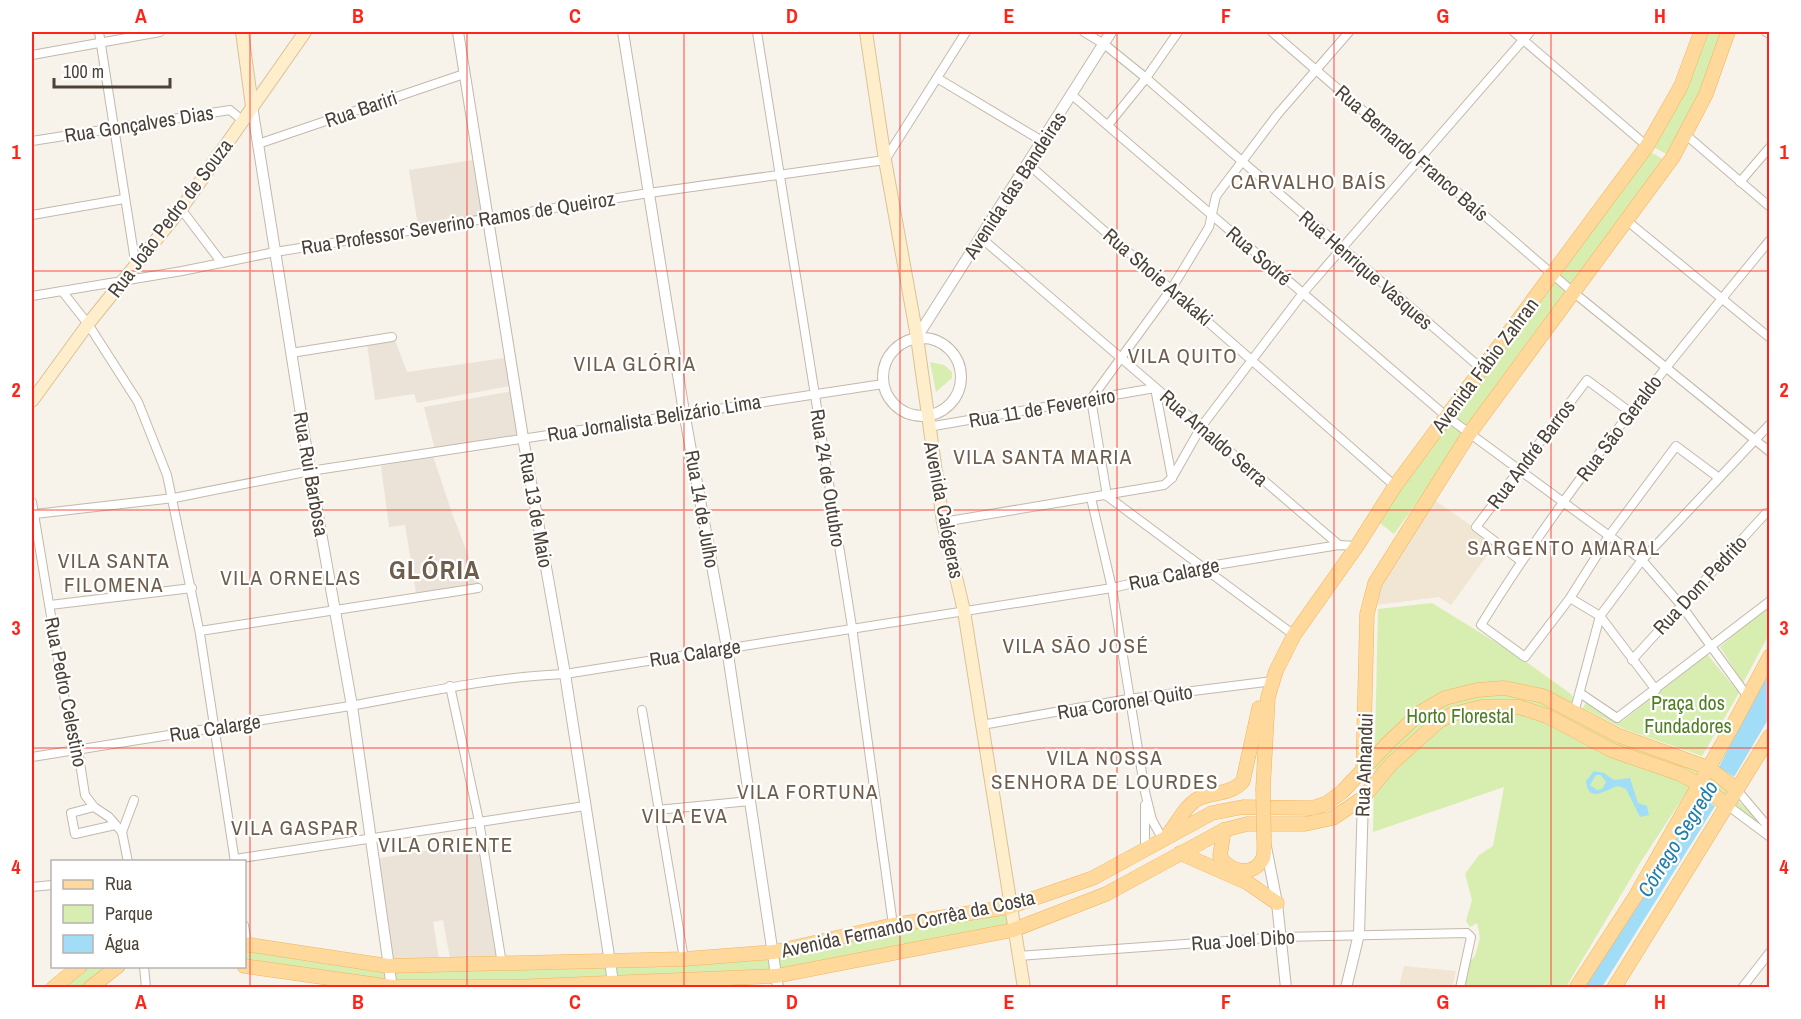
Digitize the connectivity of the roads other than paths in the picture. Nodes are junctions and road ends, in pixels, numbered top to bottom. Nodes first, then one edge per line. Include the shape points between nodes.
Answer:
1 (99, 32) edge
2 (160, 32) edge
3 (242, 32) edge
4 (305, 32) edge
5 (458, 32) edge
6 (623, 32) edge
7 (757, 32) edge
8 (866, 32) edge
9 (966, 32) edge
10 (1084, 32) edge
11 (1112, 32) edge
12 (1178, 32) edge
13 (1272, 32) edge
14 (1349, 32) edge
15 (1514, 32) edge
16 (1530, 32) edge
17 (1701, 32) edge
18 (1728, 32) edge
19 (1523, 39) junction
20 (101, 44) junction
21 (1104, 44) junction
22 (32, 55) edge
23 (1316, 70) junction
24 (465, 74) junction
25 (937, 78) junction
26 (1146, 78) junction
27 (1072, 95) junction
28 (252, 106) junction
29 (242, 120) junction
30 (1108, 125) junction
31 (114, 127) junction
32 (1686, 135) junction
33 (32, 141) edge
34 (1042, 141) junction
35 (258, 144) junction
36 (1647, 146) junction
37 (1770, 147) edge
38 (1419, 159) junction
39 (885, 160) junction
40 (1241, 162) junction
41 (1028, 164) junction
42 (780, 175) junction
43 (1740, 182) junction
44 (650, 193) junction
45 (124, 200) junction
46 (1770, 207) edge
47 (181, 209) junction
48 (32, 215) edge
49 (1213, 217) junction
50 (488, 219) junction
51 (1626, 220) junction
52 (980, 237) junction
53 (1770, 240) edge
54 (1342, 249) junction
55 (275, 252) junction
56 (222, 264) junction
57 (136, 268) junction
58 (1553, 275) junction
59 (125, 281) junction
60 (1172, 288) junction
61 (62, 291) junction
62 (1573, 292) junction
63 (1303, 293) junction
64 (32, 296) edge
65 (1722, 299) junction
66 (88, 324) junction
67 (392, 337) dead end
68 (917, 338) junction
69 (1770, 338) edge
70 (291, 353) junction
71 (1121, 360) junction
72 (1251, 361) junction
73 (1666, 368) junction
74 (1483, 370) junction
75 (883, 384) junction
76 (1155, 388) junction
77 (815, 394) junction
78 (1090, 399) junction
79 (32, 401) edge
80 (684, 412) junction
81 (1630, 412) junction
82 (1446, 416) junction
83 (927, 421) junction
84 (1770, 424) edge
85 (1201, 427) junction
86 (1469, 434) junction
87 (523, 438) junction
88 (1754, 440) junction
89 (1770, 452) edge
90 (1518, 470) junction
91 (310, 471) junction
92 (1172, 478) junction
93 (1719, 478) junction
94 (1395, 486) junction
95 (1107, 496) junction
96 (174, 498) junction
97 (1090, 498) junction
98 (32, 502) edge
99 (1563, 502) junction
100 (35, 514) junction
101 (1770, 515) edge
102 (943, 522) junction
103 (1609, 536) junction
104 (1339, 545) junction
105 (1357, 546) junction
106 (1395, 548) joint
107 (1642, 560) junction
108 (1521, 561) junction
109 (1203, 567) junction
110 (192, 588) junction
111 (478, 588) dead end
112 (1112, 588) junction
113 (1570, 598) junction
114 (1770, 600) edge
115 (50, 605) junction
116 (1681, 605) junction
117 (336, 610) junction
118 (964, 611) junction
119 (1600, 616) junction
120 (852, 627) junction
121 (200, 631) junction
122 (1294, 634) junction
123 (1711, 646) junction
124 (727, 648) junction
125 (1770, 656) edge
126 (1632, 660) junction
127 (565, 674) junction
128 (1272, 678) junction
129 (450, 686) junction
130 (1656, 690) junction
131 (1580, 693) junction
132 (1748, 697) junction
133 (1128, 699) junction
134 (352, 706) junction
135 (642, 711) dead end
136 (1574, 713) junction
137 (982, 725) junction
138 (214, 728) junction
139 (1770, 736) edge
140 (78, 750) junction
141 (32, 757) edge
142 (1363, 770) junction
143 (1712, 770) junction
144 (1702, 785) junction
145 (1734, 787) junction
146 (1145, 792) junction
147 (1363, 798) junction
148 (134, 800) dead end
149 (750, 801) junction
150 (1723, 802) junction
151 (585, 806) junction
152 (94, 807) junction
153 (657, 810) junction
154 (479, 821) junction
155 (119, 828) junction
156 (1770, 829) edge
157 (1224, 830) junction
158 (1165, 837) junction
159 (1770, 837) edge
160 (371, 838) junction
161 (1264, 838) junction
162 (1145, 848) junction
163 (1180, 853) junction
164 (128, 860) edge
165 (235, 860) edge
166 (51, 885) edge
167 (32, 887) edge
168 (1277, 903) junction
169 (1010, 908) junction
170 (893, 925) junction
171 (1013, 930) junction
172 (1359, 934) junction
173 (1281, 937) junction
174 (246, 944) edge
175 (774, 952) junction
176 (1770, 952) edge
177 (1018, 956) junction
178 (684, 959) junction
179 (610, 961) junction
180 (502, 964) junction
181 (246, 966) edge
182 (388, 966) junction
183 (77, 968) edge
184 (115, 968) edge
185 (144, 968) edge
186 (777, 982) edge
187 (614, 985) edge
188 (53, 987) edge
189 (90, 987) edge
190 (146, 987) edge
191 (392, 987) edge
192 (512, 987) edge
193 (1024, 987) edge
194 (1286, 987) edge
195 (1346, 987) edge
196 (1460, 987) edge
197 (1576, 987) edge
198 (1614, 987) edge
199 (1742, 987) edge

1 - 20 street
2 - 20 street
3 - 28 main road, Rua Rui Barbosa
4 - 28 main road, Rua João Pedro de Souza
5 - 24 street, Rua 13 de Maio
6 - 44 street, Rua 14 de Julho
7 - 42 street, Rua 24 de Outubro
8 - 39 main road, Avenida Calógeras
9 - 25 street
10 - 21 street, Rua Henrique Vasques
11 - 21 street, Avenida das Bandeiras
12 - 26 street
13 - 23 street, Rua Bernardo Franco Baís
14 - 23 street
15 - 19 street
16 - 19 street
17 - 36 main road, Avenida Fábio Zahran via 1681,86
18 - 32 main road, Avenida Fábio Zahran via 1706,94
19 - 36 street
19 - 38 street
20 - 22 street
20 - 31 street
21 - 26 street, Rua Henrique Vasques
21 - 27 street, Avenida das Bandeiras
23 - 38 street, Rua Bernardo Franco Baís
23 - 40 street
24 - 35 street, Rua Bariri
24 - 50 street, Rua 13 de Maio
25 - 34 street
25 - 39 street
26 - 30 street
26 - 40 street, Rua Henrique Vasques
27 - 30 street, Rua Sodré
27 - 34 street, Avenida das Bandeiras
28 - 29 main road, Rua João Pedro de Souza
28 - 35 street, Rua Rui Barbosa
29 - 31 street, Rua Gonçalves Dias via 230,110
29 - 47 main road, Rua João Pedro de Souza
30 - 49 street, Rua Sodré
31 - 33 street, Rua Gonçalves Dias
31 - 45 street
32 - 43 street
32 - 51 main road, Avenida Fábio Zahran
34 - 41 street, Avenida das Bandeiras
35 - 55 street, Rua Rui Barbosa
36 - 58 main road, Avenida Fábio Zahran
37 - 43 street
38 - 54 street
38 - 58 street, Rua Bernardo Franco Baís
39 - 42 street, Rua Professor Severino Ramos de Queiroz
39 - 68 main road, Avenida Calógeras
40 - 49 street via 1216,196
40 - 54 street, Rua Henrique Vasques
41 - 52 street, Avenida das Bandeiras
41 - 60 street, Rua Shoie Arakaki
42 - 44 street, Rua Professor Severino Ramos de Queiroz
42 - 77 street, Rua 24 de Outubro
43 - 46 street
44 - 50 street, Rua Professor Severino Ramos de Queiroz
44 - 80 street, Rua 14 de Julho
45 - 48 street
45 - 57 street
47 - 56 street
47 - 57 main road, Rua João Pedro de Souza
49 - 60 street
49 - 63 street, Rua Sodré
50 - 55 street, Rua Professor Severino Ramos de Queiroz
50 - 87 street, Rua 13 de Maio
51 - 62 main road, Avenida Fábio Zahran
51 - 65 street
52 - 68 street, Avenida das Bandeiras
52 - 71 street, Rua Arnaldo Serra
53 - 65 street, Rua São Geraldo
54 - 63 street
54 - 74 street, Rua Henrique Vasques
55 - 56 street, Rua Professor Severino Ramos de Queiroz
55 - 70 street, Rua Rui Barbosa
56 - 59 street, Rua Professor Severino Ramos de Queiroz
57 - 59 main road, Rua João Pedro de Souza
58 - 62 street, Rua Bernardo Franco Baís
58 - 74 main road, Avenida Fábio Zahran
59 - 61 street, Rua Professor Severino Ramos de Queiroz
59 - 66 main road, Rua João Pedro de Souza
60 - 71 street
60 - 72 street, Rua Shoie Arakaki
61 - 64 street, Rua Professor Severino Ramos de Queiroz
61 - 66 street
62 - 73 street, Rua Bernardo Franco Baís
62 - 86 main road, Avenida Fábio Zahran
63 - 72 street
63 - 82 street, Rua Sodré
65 - 69 street
65 - 73 street, Rua São Geraldo
66 - 79 main road, Rua João Pedro de Souza
66 - 96 street via 138,402
67 - 70 street
68 - 75 street via 894,348 886,358
68 - 83 main road, Avenida Calógeras
68 - 83 street via 941,342 951,350 961,372 956,396
70 - 91 street, Rua Rui Barbosa
71 - 76 street, Rua Arnaldo Serra
71 - 78 street
72 - 85 street
72 - 94 street, Rua Shoie Arakaki
73 - 81 street, Rua São Geraldo
73 - 88 street, Rua Bernardo Franco Baís
74 - 82 main road, Avenida Fábio Zahran
75 - 77 street, Rua Jornalista Belizário Lima
75 - 83 street via 894,404
76 - 78 street, Rua 11 de Fevereiro
76 - 85 street, Rua Arnaldo Serra
76 - 92 street
77 - 80 street, Rua Jornalista Belizário Lima
77 - 120 street, Rua 24 de Outubro
78 - 83 street, Rua 11 de Fevereiro
78 - 95 street
80 - 87 street, Rua Jornalista Belizário Lima
80 - 124 street, Rua 14 de Julho
81 - 90 street, Rua André Barros via 1587,380
81 - 99 street, Rua São Geraldo
82 - 86 street, Rua Sodré
82 - 94 main road, Avenida Fábio Zahran
83 - 102 main road, Avenida Calógeras
84 - 88 street
85 - 92 street
85 - 104 street, Rua Arnaldo Serra
86 - 90 street, Rua Sodré
86 - 106 main road, Avenida Fábio Zahran
87 - 91 street, Rua Jornalista Belizário Lima
87 - 127 street, Rua 13 de Maio
88 - 89 street, Rua Bernardo Franco Baís
88 - 93 street
90 - 99 street, Rua Sodré
90 - 108 street, Rua André Barros via 1476,527
91 - 96 street, Rua Jornalista Belizário Lima
91 - 117 street, Rua Rui Barbosa
92 - 95 street via 1158,487
93 - 103 street via 1676,446
93 - 107 street
94 - 105 main road, Avenida Fábio Zahran
95 - 97 street
95 - 109 street
96 - 100 street, Rua Jornalista Belizário Lima
96 - 110 street
97 - 102 street
97 - 112 street
98 - 100 street, Rua Pedro Celestino
99 - 103 street, Rua Sodré
99 - 108 street, Rua São Geraldo
100 - 115 street, Rua Pedro Celestino
101 - 116 street, Rua Dom Pedrito via 1766,513
102 - 118 main road, Avenida Calógeras
103 - 107 street, Rua Sodré
103 - 113 street
104 - 105 street, Rua Calarge
104 - 109 street, Rua Calarge
105 - 122 main road, Avenida Fábio Zahran
106 - 142 main road, Rua Anhandui via 1367,605
107 - 116 street, Rua Sodré
107 - 119 street
108 - 113 street, Rua São Geraldo via 1481,625 1526,657
109 - 112 street, Rua Calarge
109 - 122 street
110 - 115 street
110 - 121 street
111 - 117 street
112 - 118 street, Rua Calarge
112 - 133 street
113 - 119 street
114 - 123 street
115 - 140 street, Rua Pedro Celestino via 65,700
116 - 123 street, Rua Sodré
116 - 126 street, Rua Dom Pedrito
117 - 121 street
117 - 134 street, Rua Rui Barbosa
118 - 120 street, Rua Calarge
118 - 137 main road, Avenida Calógeras
119 - 126 street
119 - 131 street
120 - 124 street, Rua Calarge
120 - 170 street, Rua 24 de Outubro
121 - 138 street
122 - 128 main road, Avenida Fábio Zahran
123 - 130 street
123 - 132 street, Rua Sodré
124 - 127 street, Rua Calarge
124 - 149 street, Rua 14 de Julho
125 - 132 main road
126 - 130 street
127 - 129 street, Rua Calarge via 516,676
127 - 151 street, Rua 13 de Maio
128 - 133 street, Rua Coronel Quito
128 - 158 main road via 1243,781 1237,787 1198,798
128 - 161 main road, Avenida Fábio Zahran, bridge via 1263,789
129 - 134 street, Rua Calarge
129 - 154 street
130 - 131 street via 1617,718
131 - 136 street
132 - 143 main road
133 - 137 street, Rua Coronel Quito
133 - 146 street
134 - 138 street, Rua Calarge
134 - 160 street, Rua Rui Barbosa
135 - 153 street
136 - 142 main road, Avenida Fernando Corrêa da Costa via 1543,696 1504,688 1460,693 1421,712
136 - 143 main road, Avenida Fernando Corrêa da Costa via 1617,735
137 - 169 main road, Avenida Calógeras
138 - 140 street, Rua Calarge
138 - 165 street
139 - 145 main road
140 - 141 street, Rua Calarge
140 - 152 street, Rua Pedro Celestino via 85,795
142 - 147 main road, Rua Anhandui
142 - 158 main road, Avenida Fernando Corrêa da Costa via 1327,803 1312,807 1243,807 1212,813
143 - 144 main road
143 - 145 main road, Avenida Fernando Corrêa da Costa
144 - 147 main road, Avenida Fernando Corrêa da Costa via 1611,750 1547,716 1519,707 1481,707 1439,722 1390,764
144 - 150 main road, Avenida Fernando Corrêa da Costa
144 - 197 main road
145 - 150 main road
145 - 156 street
146 - 158 street via 1152,820
146 - 162 street
147 - 157 main road, Avenida Fernando Corrêa da Costa via 1333,819 1319,823 1247,824
147 - 172 street, Rua Anhandui
148 - 155 street
149 - 153 street
149 - 175 street, Rua 14 de Julho
150 - 159 street
150 - 198 main road
151 - 154 street
151 - 179 street, Rua 13 de Maio
152 - 155 street, Rua Pedro Celestino
152 - 155 street via 71,813 75,834
153 - 178 street
154 - 160 street
154 - 180 street
155 - 164 street
157 - 161 main road, Avenida Fábio Zahran via 1220,856 1230,869 1237,871 1259,863
157 - 163 main road, Avenida Fernando Corrêa da Costa
158 - 162 main road, Avenida Fernando Corrêa da Costa
160 - 165 street
160 - 182 street, Rua Rui Barbosa
161 - 168 street
162 - 169 main road, Avenida Fernando Corrêa da Costa via 1093,878
163 - 168 main road via 1248,883
163 - 171 main road, Avenida Fernando Corrêa da Costa via 1087,903
166 - 167 street
168 - 173 street
169 - 170 main road, Avenida Fernando Corrêa da Costa
169 - 171 main road, Avenida Calógeras
170 - 175 main road, Avenida Fernando Corrêa da Costa
171 - 177 main road, Avenida Calógeras
171 - 186 main road, Avenida Fernando Corrêa da Costa
172 - 173 street, Rua Joel Dibo
172 - 195 street, Rua Anhandui
172 - 196 street, Rua Joel Dibo via 1467,933 1471,937
173 - 177 street, Rua Joel Dibo
173 - 194 street
174 - 182 main road, Avenida Fernando Corrêa da Costa
175 - 178 main road, Avenida Fernando Corrêa da Costa
175 - 186 street, Rua 14 de Julho
176 - 199 street
177 - 193 main road, Avenida Calógeras
178 - 179 main road, Avenida Fernando Corrêa da Costa
179 - 180 main road, Avenida Fernando Corrêa da Costa
179 - 187 street, Rua 13 de Maio
180 - 182 main road, Avenida Fernando Corrêa da Costa
181 - 191 main road, Avenida Fernando Corrêa da Costa
182 - 191 street, Rua Rui Barbosa
183 - 188 main road
184 - 189 main road
185 - 190 street
186 - 187 main road, Avenida Fernando Corrêa da Costa
187 - 192 main road, Avenida Fernando Corrêa da Costa
191 - 192 main road, Avenida Fernando Corrêa da Costa

